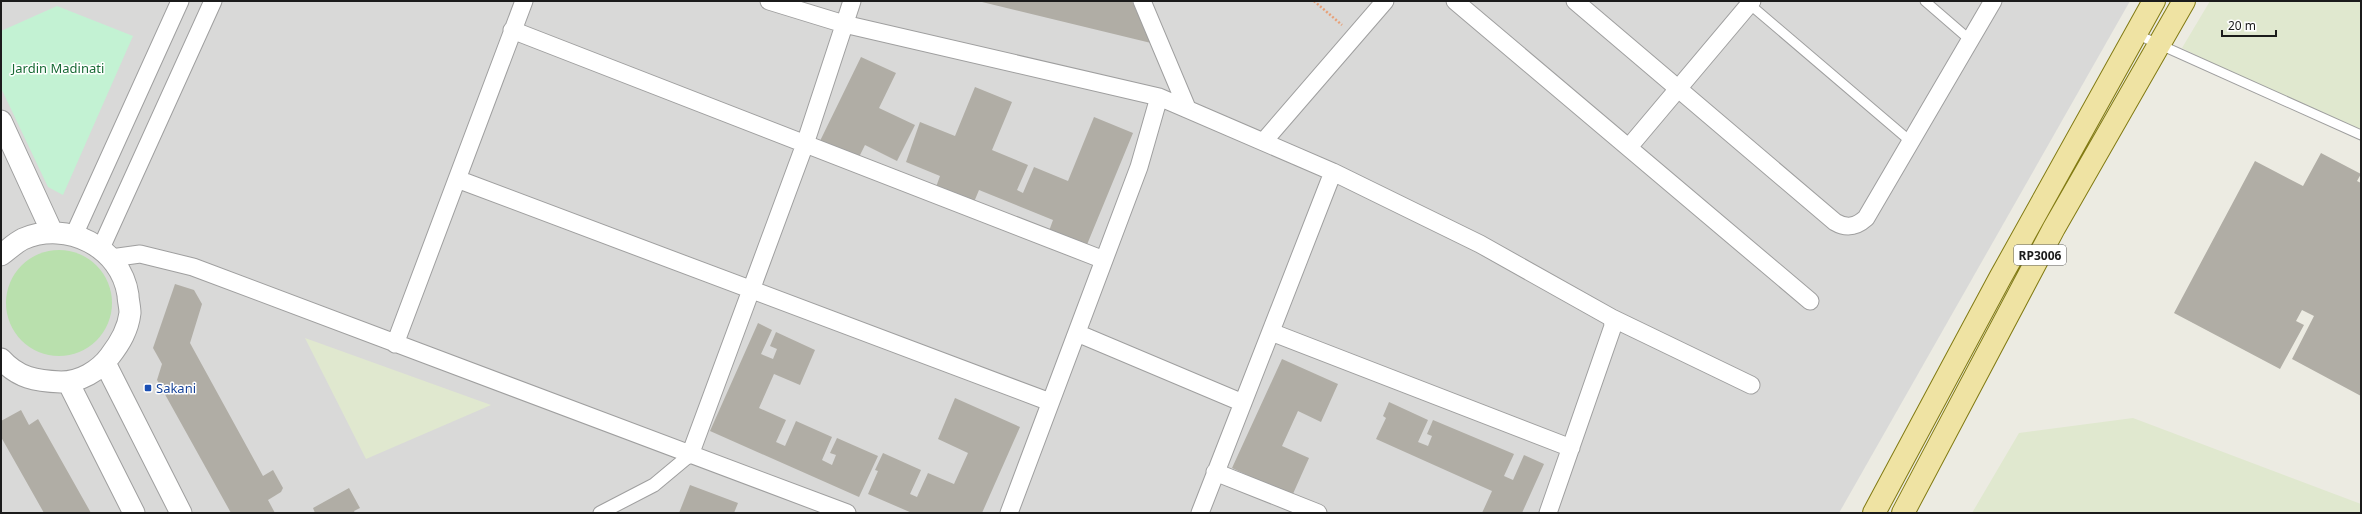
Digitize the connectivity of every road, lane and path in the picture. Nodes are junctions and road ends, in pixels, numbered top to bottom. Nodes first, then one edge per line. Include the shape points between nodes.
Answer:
1 (180, 1) edge
2 (213, 1) edge
3 (524, 1) edge
4 (769, 1) edge
5 (852, 1) edge
6 (1142, 1) edge
7 (1314, 1) edge
8 (1385, 1) edge
9 (1455, 1) edge
10 (1575, 1) edge
11 (1925, 1) edge
12 (1993, 1) edge
13 (2154, 1) edge
14 (2184, 1) edge
15 (1749, 2) edge
16 (844, 24) junction
17 (512, 30) junction
18 (2135, 34) junction
19 (1354, 36) junction
20 (1970, 40) junction
21 (2158, 45) junction
22 (1678, 89) junction
23 (1159, 97) junction
24 (1187, 108) junction
25 (1, 121) edge
26 (2361, 135) edge
27 (1264, 141) junction
28 (1910, 142) junction
29 (805, 144) junction
30 (1629, 147) junction
31 (1333, 172) junction
32 (457, 179) junction
33 (52, 232) junction
34 (74, 235) junction
35 (106, 253) junction
36 (1, 255) edge
37 (1104, 260) junction
38 (750, 289) junction
39 (1810, 301) dead end
40 (1612, 318) junction
41 (1271, 332) junction
42 (1077, 333) junction
43 (395, 344) junction
44 (1, 359) edge
45 (105, 363) junction
46 (68, 382) junction
47 (1751, 385) dead end
48 (1050, 402) junction
49 (1243, 402) junction
50 (1571, 448) junction
51 (690, 455) junction
52 (1215, 472) junction
53 (134, 513) edge
54 (181, 513) edge
55 (600, 513) edge
56 (846, 513) edge
57 (1009, 513) edge
58 (1200, 513) edge
59 (1318, 513) edge
60 (1548, 513) edge
61 (1874, 513) edge
62 (1904, 513) edge

1 - 34 street
2 - 35 street
3 - 17 street
4 - 16 street
5 - 16 street
6 - 24 street
7 - 19 path
8 - 19 street
9 - 30 street
10 - 22 street
11 - 20 lane
12 - 20 street
13 - 18 main road, RP3006
14 - 21 main road, RP3006
15 - 22 street
15 - 28 lane
16 - 23 street
16 - 29 street
17 - 29 street
17 - 32 street
18 - 21 lane
18 - 61 main road, RP3006
19 - 27 street
20 - 28 street
21 - 26 lane
21 - 62 main road, RP3006 via 2054,228
22 - 28 street via 1841,226 1854,226 1866,218
22 - 30 street
23 - 24 street
23 - 37 street via 1138,167
24 - 27 street
25 - 33 street
27 - 31 street
29 - 37 street
29 - 38 street
30 - 39 street
31 - 40 street via 1480,244
31 - 41 street
32 - 38 street
32 - 43 street
33 - 34 street
33 - 36 street via 23,240
34 - 35 street
35 - 43 street via 140,254 193,267
35 - 45 street via 126,282 130,312 123,340
37 - 42 street
38 - 48 street
38 - 51 street
40 - 47 street
40 - 50 street via 1613,326
41 - 49 street
41 - 50 street
42 - 48 street
42 - 49 street
43 - 51 street
44 - 46 street via 10,369 37,381
45 - 46 street via 88,375
45 - 54 street
46 - 53 street
48 - 57 street
49 - 52 street
50 - 60 street
51 - 55 street via 654,485
51 - 56 street
52 - 58 street
52 - 59 street

